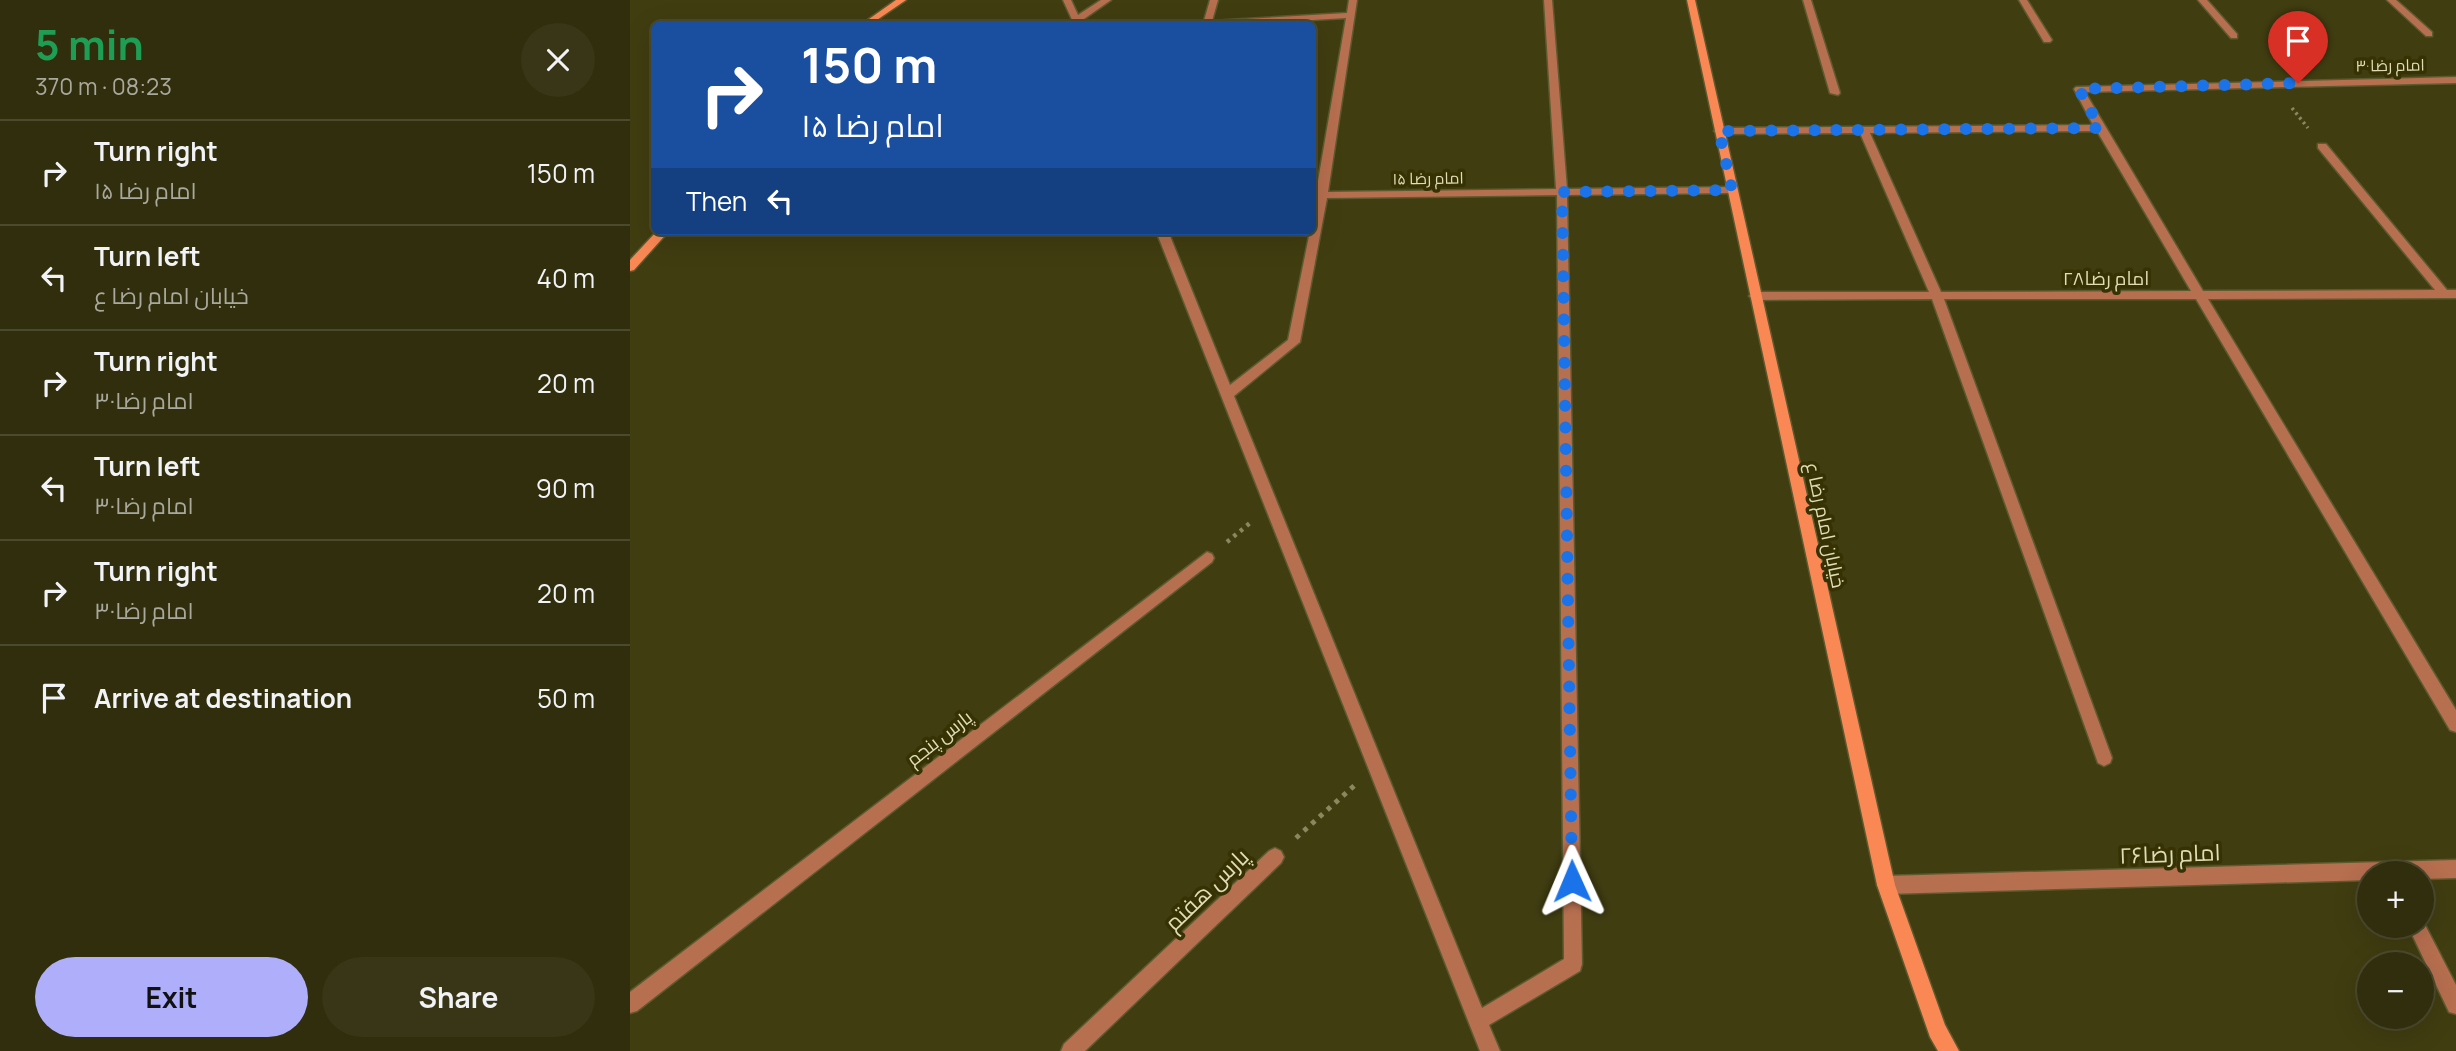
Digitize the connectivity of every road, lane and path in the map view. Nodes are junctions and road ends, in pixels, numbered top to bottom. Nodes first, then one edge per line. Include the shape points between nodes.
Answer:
1 (902, 0) edge
2 (1067, 0) edge
3 (1107, 0) edge
4 (1214, 0) edge
5 (1353, 0) edge
6 (1548, 0) edge
7 (1691, 0) edge
8 (1807, 0) edge
9 (2023, 0) edge
10 (2202, 0) edge
11 (2391, 0) edge
12 (1351, 15) junction
13 (870, 21) edge
14 (1077, 21) edge
15 (1078, 21) edge
16 (1208, 21) edge
17 (1255, 21) edge
18 (2429, 34) dead end
19 (2234, 36) dead end
20 (2047, 40) dead end
21 (2456, 80) edge
22 (1835, 93) dead end
23 (2100, 128) junction
24 (1864, 130) junction
25 (1719, 131) junction
26 (2322, 146) dead end
27 (1732, 190) junction
28 (1562, 192) junction
29 (1322, 195) junction
30 (1316, 226) edge
31 (659, 235) edge
32 (1164, 235) edge
33 (1314, 235) edge
34 (630, 267) edge
35 (2450, 294) edge
36 (2201, 295) junction
37 (1755, 296) junction
38 (1937, 296) junction
39 (1229, 393) junction
40 (1273, 505) junction
41 (1207, 558) joint
42 (2456, 725) edge
43 (2104, 758) dead end
44 (1377, 766) junction
45 (1275, 857) joint
46 (2456, 869) edge
47 (2434, 870) edge
48 (2357, 873) edge
49 (1886, 885) junction
50 (2423, 938) edge
51 (630, 1004) edge
52 (2456, 1005) edge
53 (1478, 1021) junction
54 (1072, 1051) edge
55 (1490, 1051) edge
56 (1949, 1051) edge

1 - 13 main road
2 - 14 street
3 - 15 street
4 - 16 street
5 - 12 street
6 - 28 street
7 - 25 main road, خیابان امام رضا ع
8 - 22 street
9 - 20 street
10 - 19 street
11 - 18 street
12 - 17 street
12 - 29 street
21 - 23 street, امام رضا۳۰ via 2079,89
23 - 24 street
23 - 36 street
24 - 25 street
24 - 38 street
25 - 27 main road, خیابان امام رضا ع
26 - 35 street
27 - 28 street, ۱۵ امام رضا
27 - 37 main road, خیابان امام رضا ع
28 - 29 street, ۱۵ امام رضا
28 - 53 street via 1573,964
29 - 30 street
31 - 34 main road
32 - 39 street
33 - 39 street via 1294,342
35 - 36 street, امام رضا۲۸
36 - 38 street, امام رضا۲۸
36 - 42 street
37 - 38 street, امام رضا۲۸
37 - 49 main road, خیابان امام رضا ع
38 - 43 street
39 - 40 street
40 - 41 path
40 - 44 street
41 - 51 street, پارس‌‌ پنجم
44 - 45 path, پارس‌‌ هفتم
44 - 53 street
45 - 54 street, پارس‌‌ هفتم
46 - 47 street, امام رضا۲۶
48 - 49 street, امام رضا۲۶
49 - 56 main road, خیابان امام رضا ع via 1937,1030
50 - 52 street
53 - 55 street

